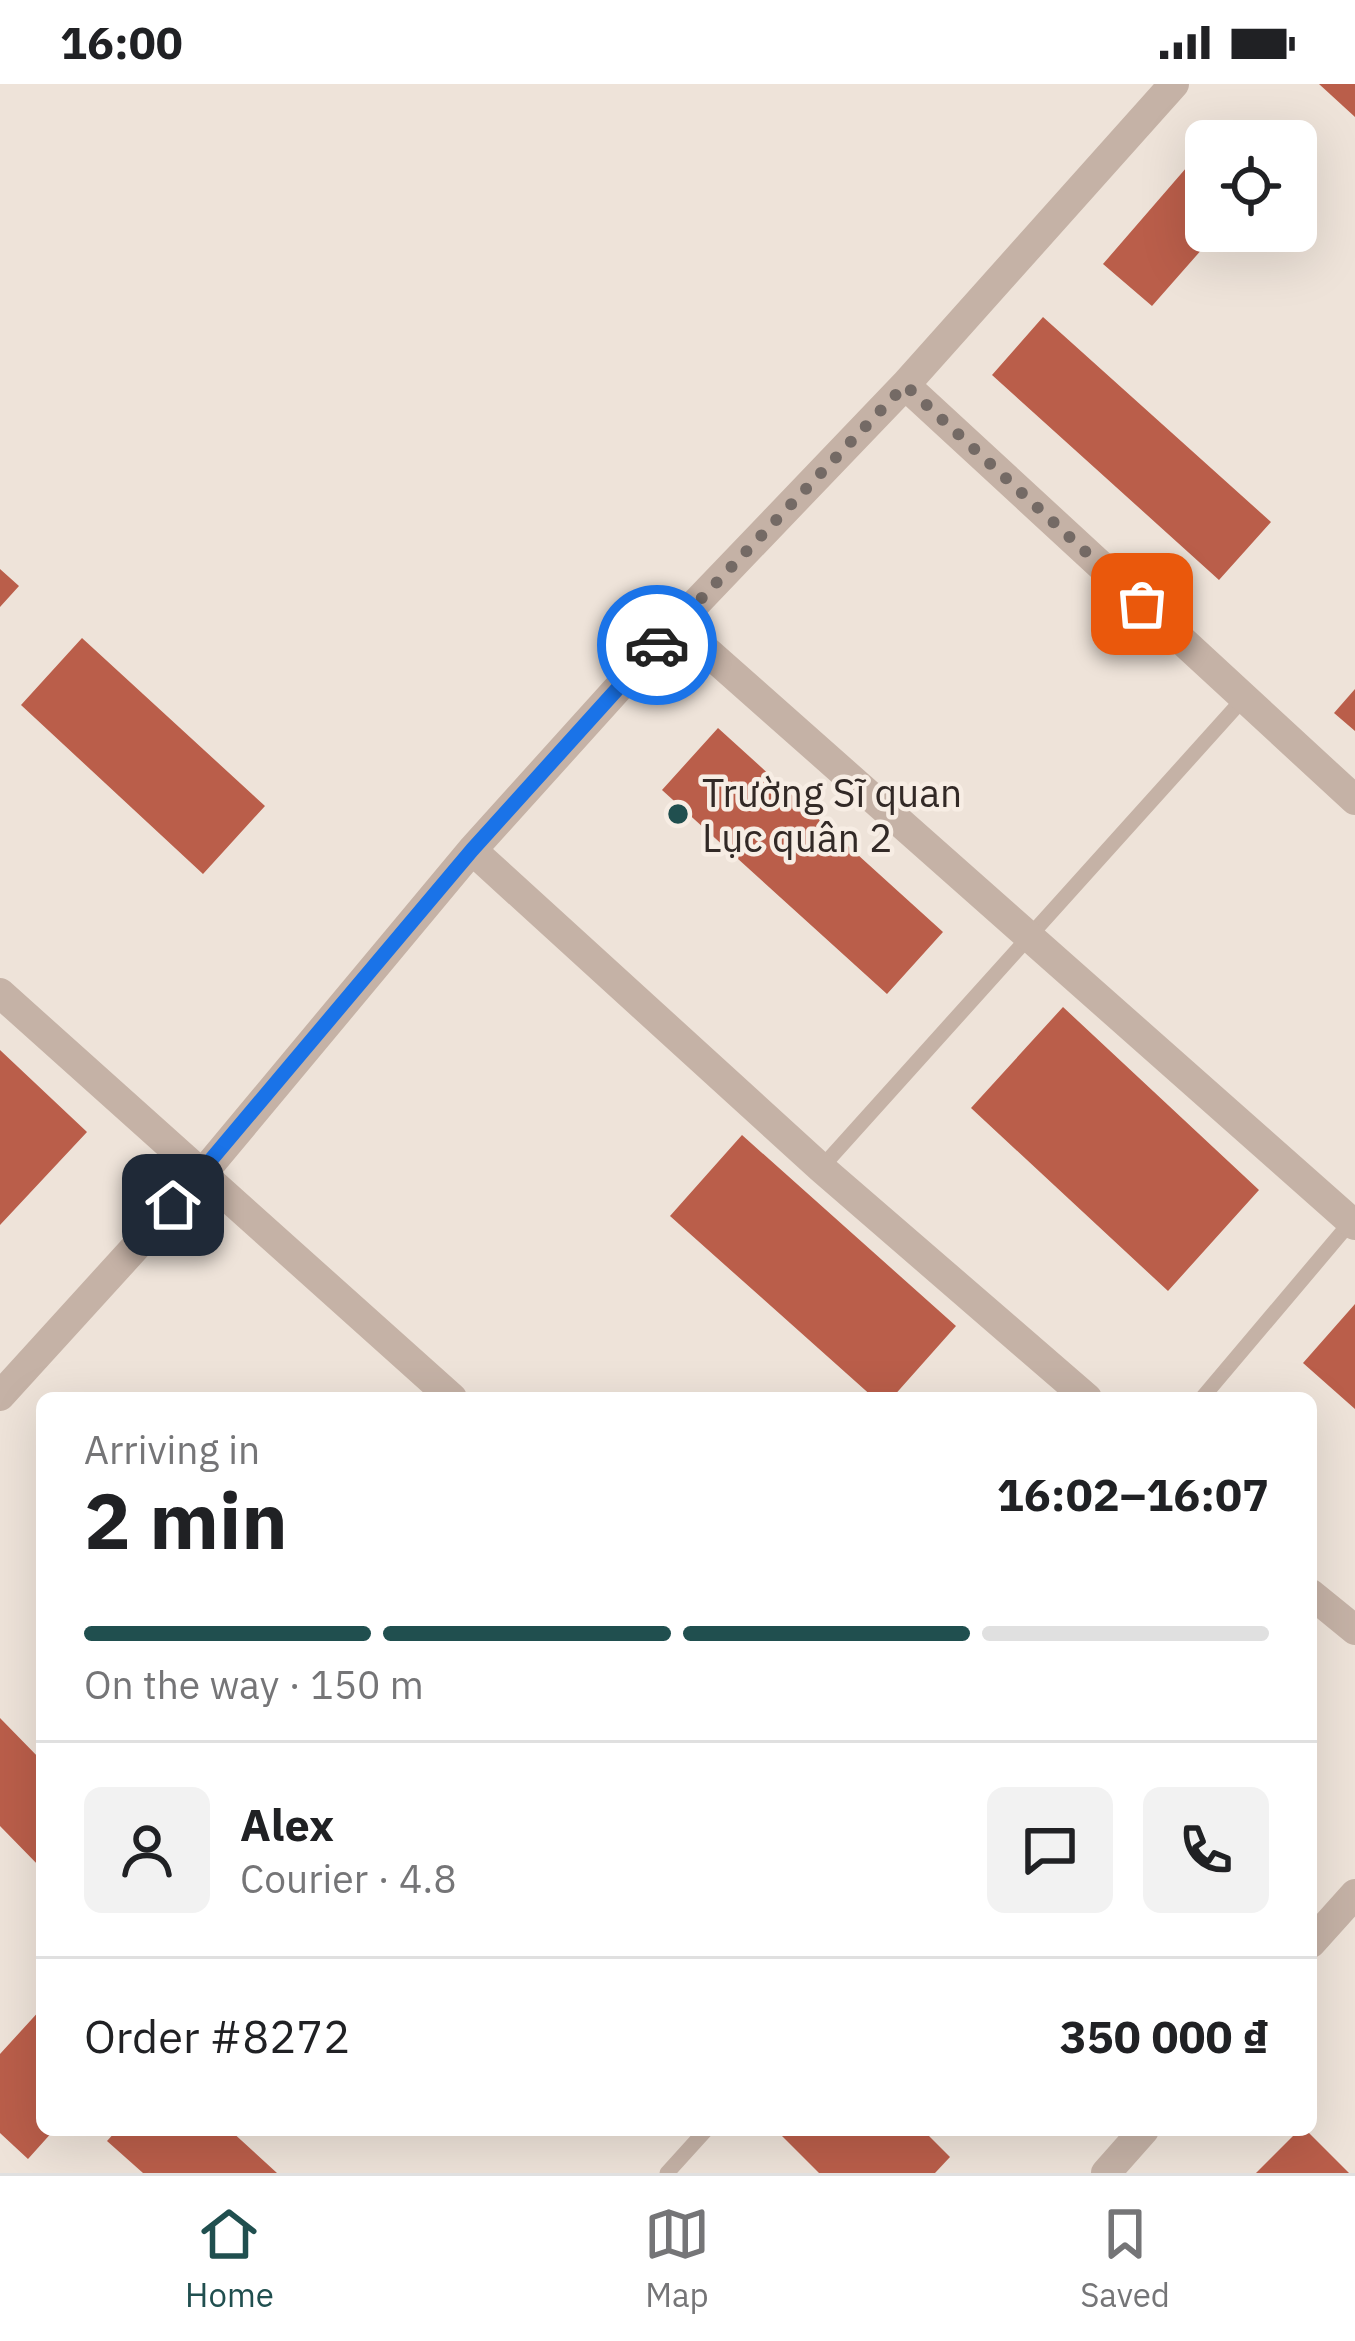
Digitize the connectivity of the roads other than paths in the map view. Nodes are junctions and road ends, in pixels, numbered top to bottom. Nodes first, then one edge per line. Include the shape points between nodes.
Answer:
1 (1174, 84) edge
2 (905, 385) junction
3 (676, 624) junction
4 (1244, 698) junction
5 (1355, 800) edge
6 (472, 850) junction
7 (1030, 938) junction
8 (0, 993) edge
9 (821, 1168) junction
10 (202, 1174) junction
11 (1354, 1221) edge
12 (445, 1392) edge
13 (1080, 1392) edge
14 (1207, 1392) edge
15 (0, 1396) edge
16 (1317, 1599) edge
17 (1355, 1630) edge
18 (1355, 1894) edge
19 (1317, 1935) edge
20 (701, 2136) edge
21 (1139, 2136) edge
22 (667, 2173) edge
23 (1106, 2173) edge

1 - 2 street
2 - 3 street
2 - 4 street
3 - 6 street
3 - 7 street
4 - 5 street
4 - 7 lane
6 - 9 street
6 - 10 street
7 - 9 lane
7 - 11 street
8 - 10 street
9 - 13 street
10 - 12 street
10 - 15 street
11 - 14 lane
16 - 17 street
18 - 19 street
20 - 22 lane
21 - 23 street

